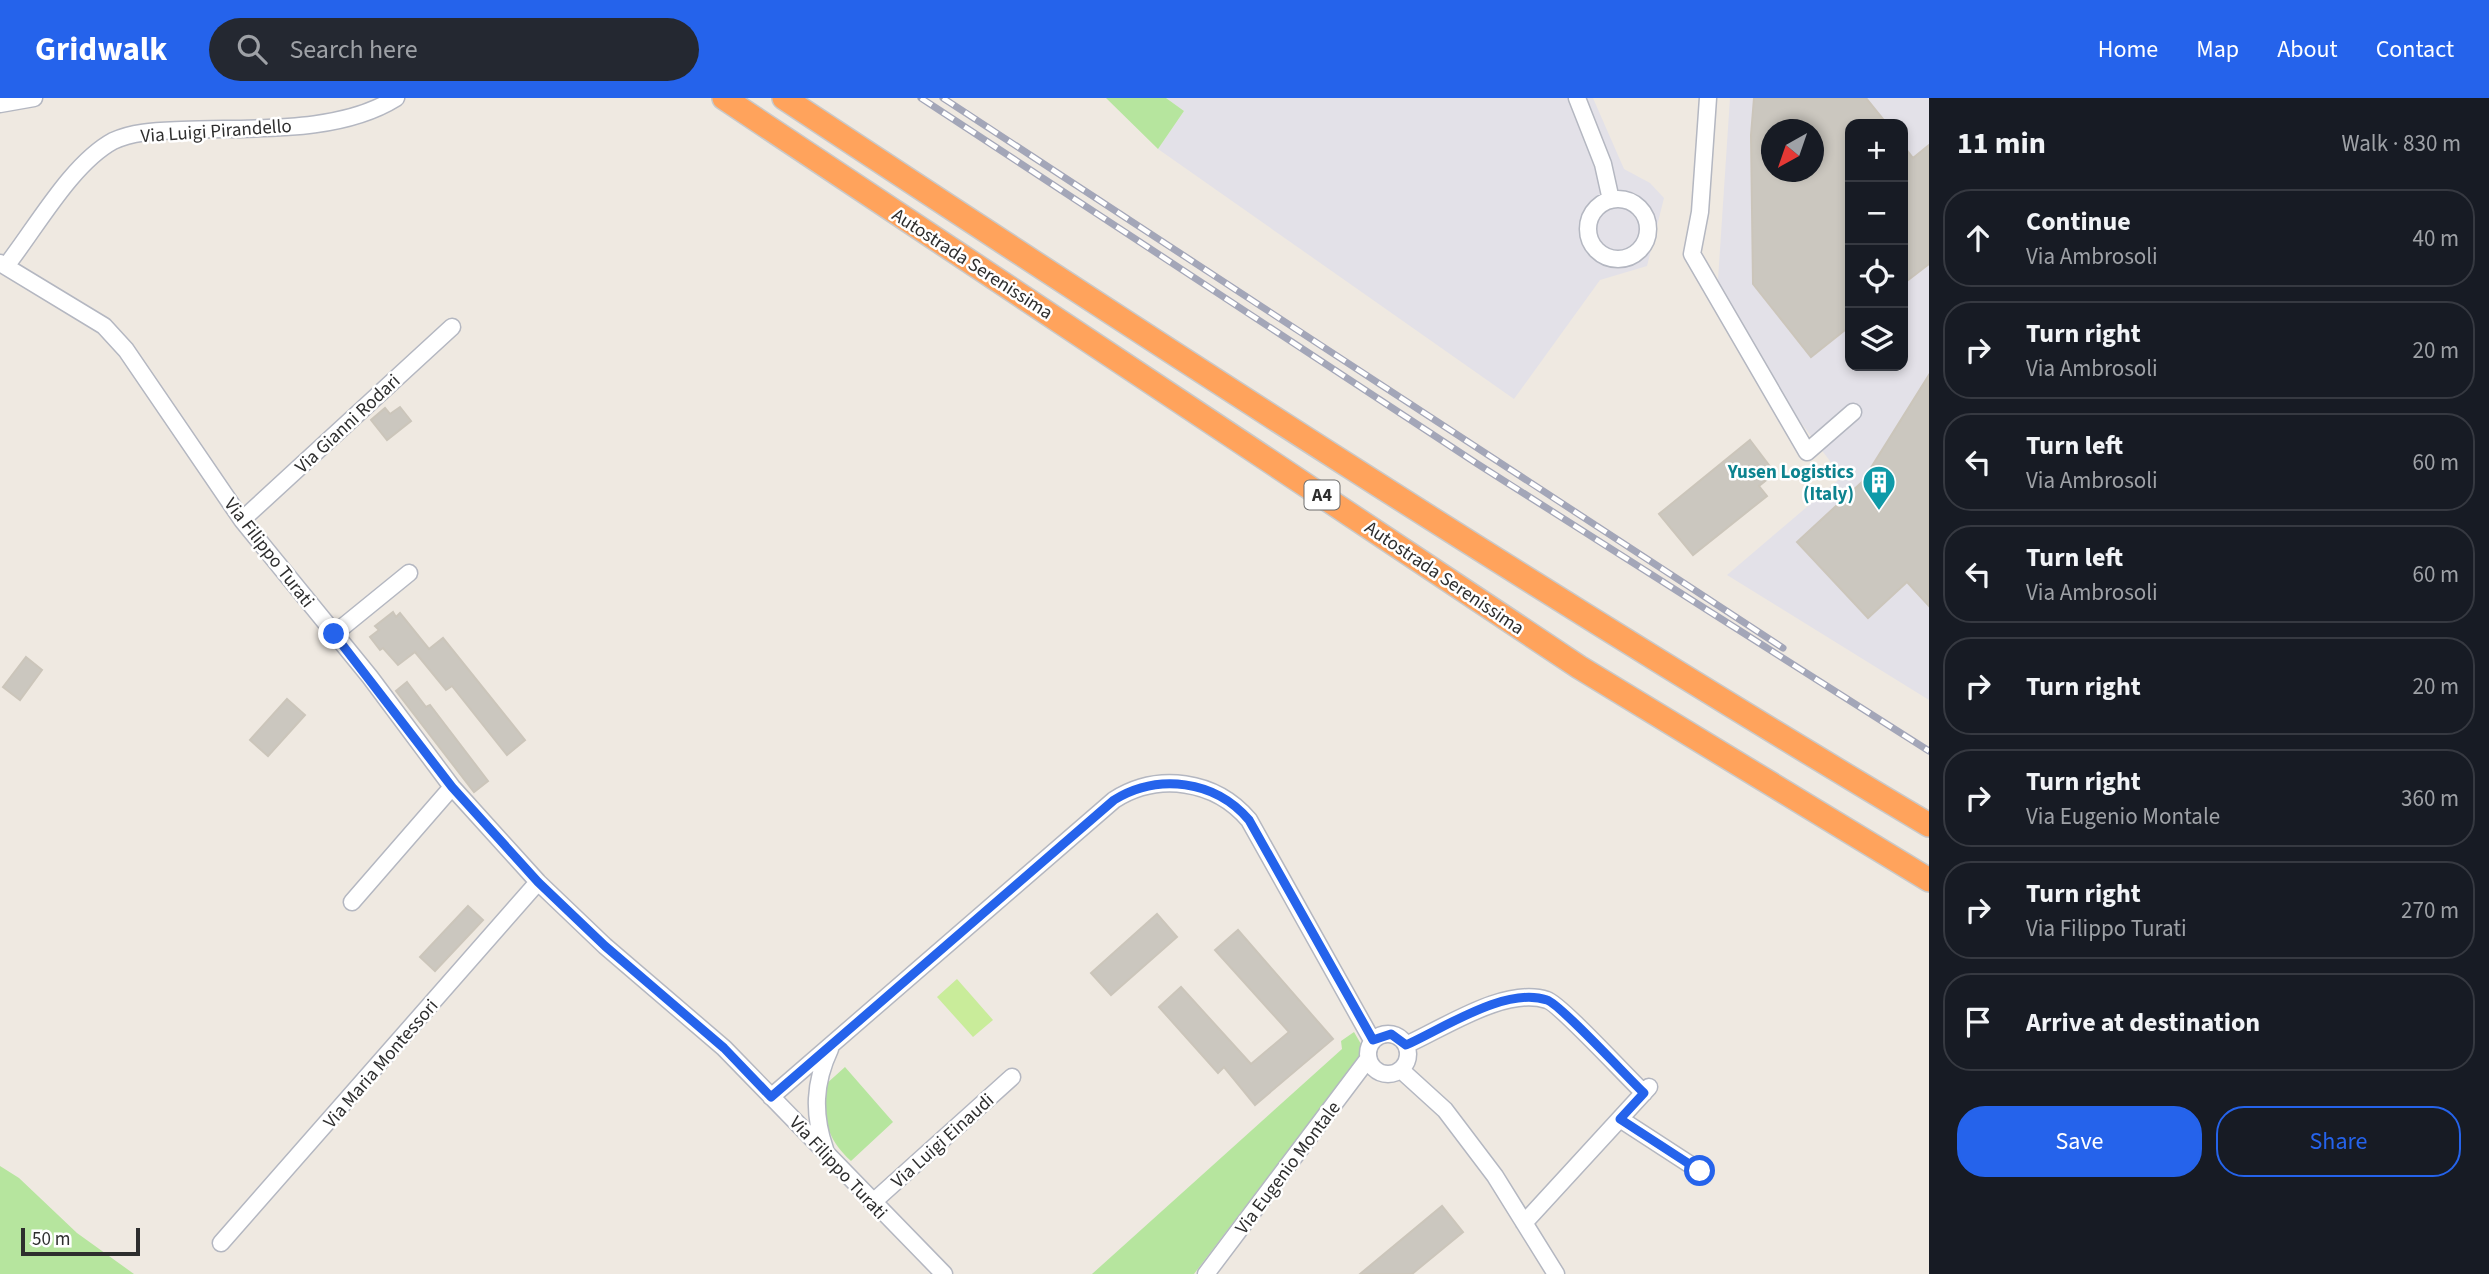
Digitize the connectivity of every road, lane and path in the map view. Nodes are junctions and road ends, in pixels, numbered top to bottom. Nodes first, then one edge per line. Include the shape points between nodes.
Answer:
1 (14, 98) edge
2 (34, 98) edge
3 (396, 98) edge
4 (724, 98) edge
5 (784, 98) edge
6 (1577, 98) edge
7 (1708, 98) edge
8 (27, 99) edge
9 (0, 104) edge
10 (1611, 200) dead end
11 (3, 265) edge
12 (452, 327) dead end
13 (1853, 412) dead end
14 (242, 520) junction
15 (409, 573) dead end
16 (334, 634) junction
17 (452, 787) junction
18 (1929, 825) edge
19 (1929, 880) edge
20 (538, 882) junction
21 (352, 902) dead end
22 (1373, 1040) junction
23 (832, 1044) junction
24 (1406, 1045) junction
25 (1368, 1059) junction
26 (1401, 1070) junction
27 (1012, 1077) dead end
28 (771, 1097) junction
29 (1620, 1119) junction
30 (826, 1153) junction
31 (1700, 1171) dead end
32 (872, 1203) junction
33 (1524, 1223) junction
34 (221, 1243) dead end
35 (1554, 1273) edge
36 (944, 1274) edge
37 (1206, 1274) edge

1 - 8 street
2 - 8 street
3 - 11 street, Via Luigi Pirandello via 368,113 332,122 150,132 115,140 76,175
4 - 19 highway, Autostrada Serenissima / A4 via 1580,667
5 - 18 highway, Autostrada Serenissima / A4 via 1107,312 1766,728
6 - 10 street via 1603,164
7 - 13 street via 1700,212 1692,254 1807,452
8 - 9 street
11 - 14 street, Via Filippo Turati via 104,326 126,350
12 - 14 street, Via Gianni Rodari
14 - 16 street, Via Filippo Turati
15 - 16 street
16 - 17 street, Via Filippo Turati
17 - 20 street, Via Filippo Turati
17 - 21 street
20 - 28 street, Via Filippo Turati via 724,1048
20 - 34 street, Via Maria Montessori
22 - 23 street via 1249,820 1220,794 1175,783 1147,785 1114,800
22 - 24 street via 1391,1034
22 - 25 street
23 - 28 street
23 - 30 street via 815,1101
24 - 26 street via 1408,1059
24 - 29 street via 1495,1003 1515,998 1550,1000 1647,1090
25 - 26 street via 1381,1074
25 - 37 street, Via Eugenio Montale
26 - 33 street via 1445,1110 1496,1176
27 - 32 street, Via Luigi Einaudi
28 - 30 street, Via Filippo Turati
29 - 31 street
29 - 33 street
30 - 32 street, Via Filippo Turati
32 - 36 street, Via Filippo Turati
33 - 35 street

